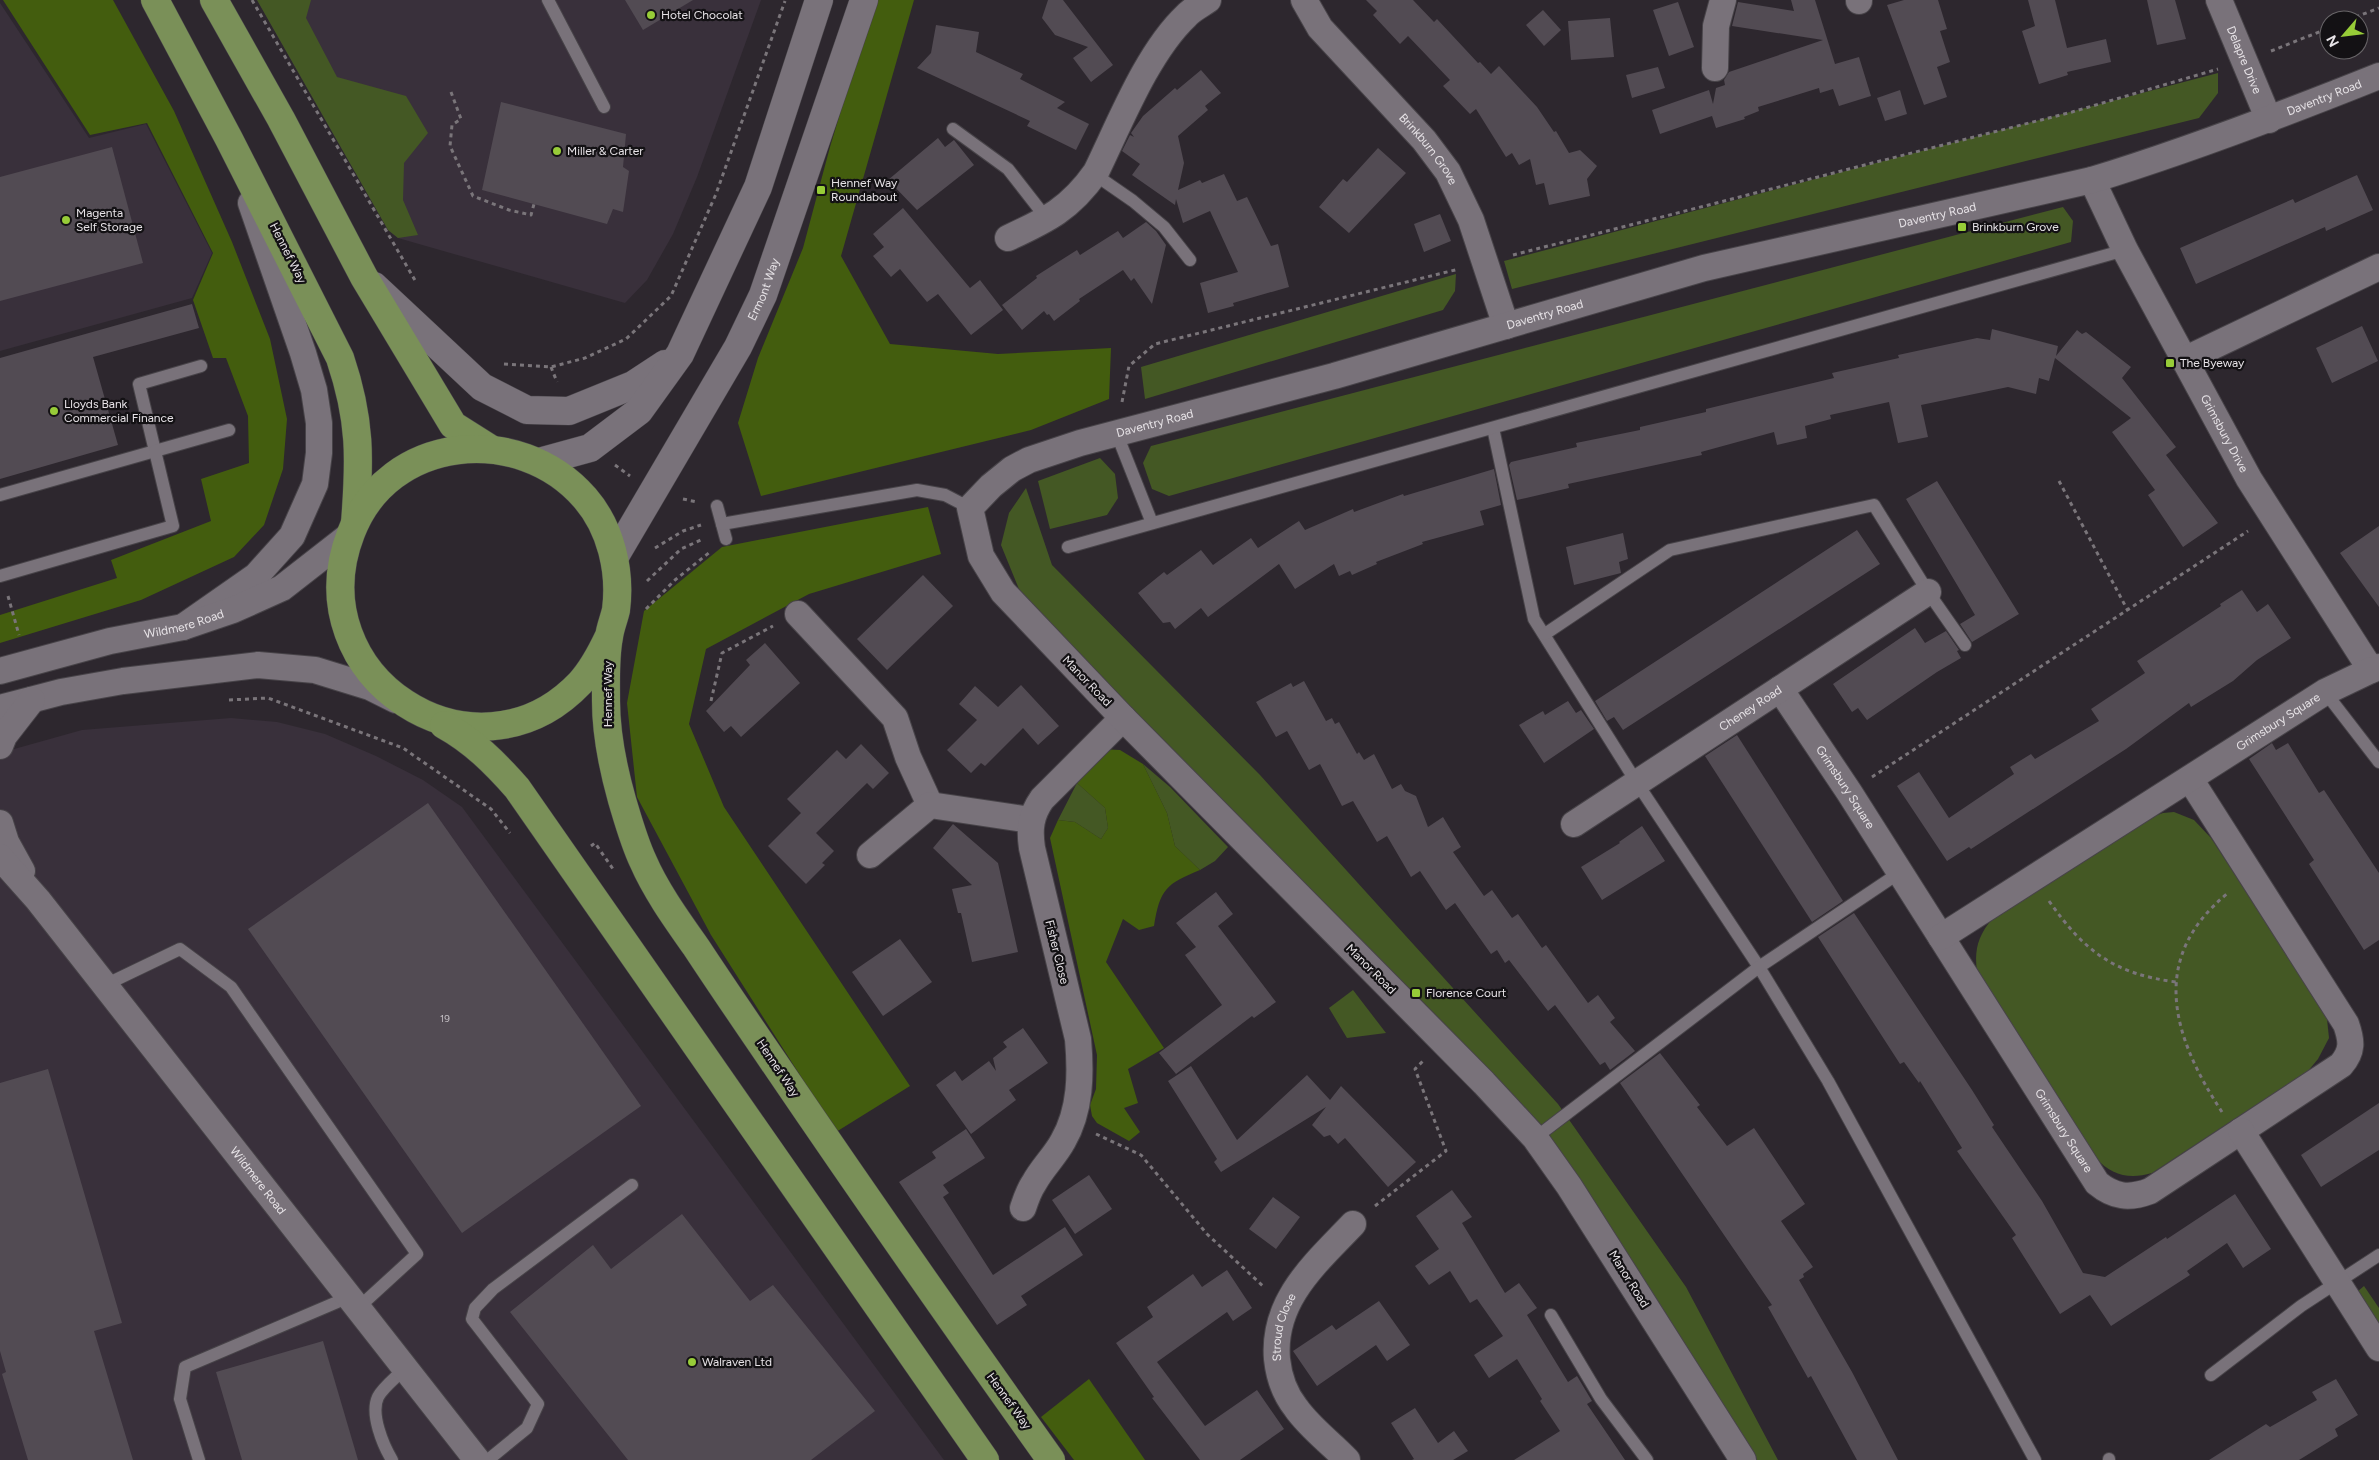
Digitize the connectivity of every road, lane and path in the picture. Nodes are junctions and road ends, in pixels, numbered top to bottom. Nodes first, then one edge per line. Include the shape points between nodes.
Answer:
1 (155, 0) edge
2 (214, 0) edge
3 (252, 0) edge
4 (548, 0) edge
5 (786, 0) edge
6 (819, 0) edge
7 (864, 0) edge
8 (1304, 0) edge
9 (1723, 0) edge
10 (2219, 0) edge
11 (1190, 5) edge
12 (2319, 32) edge
13 (2246, 61) junction
14 (1715, 68) dead end
15 (2379, 76) edge
16 (451, 92) dead end
17 (604, 108) dead end
18 (2269, 120) junction
19 (953, 129) dead end
20 (229, 140) junction
21 (1094, 174) junction
22 (2092, 180) junction
23 (534, 204) dead end
24 (1047, 219) junction
25 (1008, 238) dead end
26 (2125, 250) junction
27 (1190, 260) dead end
28 (1485, 262) junction
29 (2379, 267) edge
30 (364, 277) junction
31 (419, 288) dead end
32 (1506, 326) junction
33 (680, 354) junction
34 (2184, 360) junction
35 (498, 361) dead end
36 (201, 366) dead end
37 (1493, 428) junction
38 (229, 430) dead end
39 (1116, 432) junction
40 (491, 448) junction
41 (155, 451) junction
42 (539, 462) junction
43 (2059, 481) dead end
44 (0, 495) edge
45 (970, 508) junction
46 (2271, 516) junction
47 (1152, 523) junction
48 (722, 524) junction
49 (352, 530) junction
50 (1068, 547) dead end
51 (648, 552) dead end
52 (614, 558) junction
53 (1, 576) edge
54 (643, 578) dead end
55 (1928, 592) junction
56 (2128, 611) junction
57 (640, 614) dead end
58 (798, 614) joint
59 (183, 627) junction
60 (1545, 634) junction
61 (609, 636) junction
62 (20, 640) dead end
63 (1965, 645) dead end
64 (2375, 669) edge
65 (0, 671) edge
66 (1780, 689) junction
67 (2325, 692) junction
68 (32, 700) junction
69 (221, 700) dead end
70 (711, 701) dead end
71 (402, 702) junction
72 (0, 708) edge
73 (432, 718) junction
74 (1123, 718) junction
75 (0, 746) edge
76 (2379, 762) edge
77 (2190, 779) junction
78 (1637, 783) junction
79 (1849, 792) junction
80 (930, 805) junction
81 (1031, 820) junction
82 (0, 823) edge
83 (1574, 824) dead end
84 (514, 839) dead end
85 (870, 855) dead end
86 (0, 857) edge
87 (1899, 872) junction
88 (2251, 875) junction
89 (2035, 877) junction
90 (38, 900) junction
91 (1941, 937) junction
92 (1758, 967) junction
93 (2176, 982) junction
94 (105, 986) junction
95 (1441, 1040) junction
96 (1072, 1123) junction
97 (2239, 1133) junction
98 (1534, 1138) junction
99 (632, 1185) dead end
100 (1023, 1208) dead end
101 (1353, 1224) joint
102 (2379, 1255) edge
103 (2336, 1282) junction
104 (354, 1303) junction
105 (1285, 1307) junction
106 (1551, 1316) dead end
107 (2379, 1348) edge
108 (405, 1368) junction
109 (2211, 1375) dead end
110 (199, 1460) edge
111 (392, 1460) edge
112 (477, 1460) edge
113 (488, 1460) edge
114 (985, 1460) edge
115 (1051, 1460) edge
116 (1347, 1460) edge
117 (1647, 1460) edge
118 (1743, 1460) edge
119 (2035, 1460) edge

1 - 20 highway, Hennef Way
2 - 30 highway
3 - 31 path
4 - 17 lane
5 - 35 path via 716,194 671,296 626,339 585,358 551,367
6 - 33 street via 758,187
7 - 52 street, Ermont Way via 763,295 738,347
8 - 28 street, Brinkburn Grove via 1332,43 1437,156 1471,220
9 - 14 street via 1716,26
10 - 13 street, Delapre Drive
11 - 21 street via 1152,61
12 - 13 path
13 - 18 street, Delapre Drive
13 - 28 path via 2072,112
15 - 18 street, Daventry Road
16 - 23 path via 461,119 452,125 450,146 473,196 531,215
18 - 22 street, Daventry Road
19 - 24 lane via 1008,169
20 - 49 highway, Hennef Way via 326,326 351,390 360,455
20 - 59 street via 306,362 319,423 319,453 315,484 292,536 256,576
21 - 24 street via 1071,202
21 - 27 lane via 1164,227
22 - 26 street, Grimsbury Drive
22 - 32 street, Daventry Road via 1704,268
24 - 25 street
26 - 34 street, Grimsbury Drive
26 - 37 lane
28 - 32 street, Brinkburn Grove
28 - 39 path via 1155,344 1129,366
29 - 34 street
30 - 33 street via 482,387 527,410 569,411 589,404 633,385
30 - 40 highway via 453,425
32 - 39 street, Daventry Road via 1334,376
33 - 42 street via 639,411 590,448
34 - 46 street, Grimsbury Drive
36 - 41 lane via 139,384
37 - 47 lane
37 - 60 lane via 1531,611
38 - 41 lane
39 - 45 street, Daventry Road via 1029,460 999,478
39 - 47 lane
40 - 42 highway
40 - 49 highway via 436,454 411,465 370,501
41 - 44 lane
41 - 53 lane via 173,526
42 - 52 highway via 566,479 588,501 605,528
43 - 56 path
45 - 48 lane via 945,495 917,490
45 - 74 street, Manor Road via 981,556 996,582
46 - 56 path
46 - 64 street, Grimsbury Drive
47 - 50 lane
48 - 51 path via 683,531
48 - 54 path via 681,549 641,587
48 - 57 path via 675,580
49 - 59 street, Wildmere Road via 282,588 233,610
49 - 71 highway via 342,561 343,615 364,664 381,686
52 - 61 highway via 618,586
53 - 62 path
55 - 60 lane via 1874,505 1670,550
55 - 63 lane
55 - 66 street, Cheney Road
56 - 79 path
58 - 70 path via 722,653
58 - 80 street via 895,718
59 - 65 street, Wildmere Road via 110,641
60 - 78 lane
61 - 73 highway via 597,660 580,682 560,700 537,713 512,722 485,726
61 - 115 highway, Hennef Way via 606,707 609,744 642,860 675,917 926,1286
64 - 67 street, Grimsbury Square
66 - 78 street, Cheney Road
66 - 79 street, Grimsbury Square
67 - 76 lane
67 - 77 street, Grimsbury Square
68 - 71 street via 123,681 258,665 334,675
68 - 72 street
68 - 75 street
69 - 84 path via 268,698 404,748 491,809
71 - 73 highway
73 - 114 highway via 465,737 517,788
74 - 81 street, Fisher Close via 1042,798
74 - 95 street, Manor Road
77 - 88 street, Grimsbury Square
77 - 89 street, Grimsbury Square
78 - 83 street, Cheney Road
78 - 92 lane
79 - 87 street, Grimsbury Square
80 - 81 street
80 - 85 street
81 - 96 street, Fisher Close via 1032,848 1078,1039 1079,1083
82 - 90 street, Wildmere Road via 10,850
86 - 90 street, Wildmere Road
87 - 91 street, Grimsbury Square
87 - 92 lane
88 - 93 path via 2224,897 2195,928 2186,943
88 - 97 street, Grimsbury Square via 2346,1024 2351,1046 2341,1065
89 - 91 street, Grimsbury Square
89 - 93 path via 2072,933 2100,957 2136,975
90 - 94 street, Wildmere Road
91 - 97 street, Grimsbury Square via 2097,1183 2108,1192 2122,1197 2150,1191
92 - 98 lane
92 - 119 lane via 1828,1081
93 - 97 path via 2178,1019 2189,1050 2214,1100
94 - 104 street, Wildmere Road
94 - 104 lane via 180,949 230,987 418,1254
95 - 98 street, Manor Road
95 - 101 path via 1415,1069 1446,1151
96 - 100 street, Fisher Close via 1034,1183
96 - 105 path via 1141,1155 1207,1234
97 - 103 street
98 - 118 street, Manor Road via 1594,1222
99 - 113 lane via 493,1289 475,1308 472,1319 538,1404 528,1428
101 - 105 street, Stroud Close via 1302,1278
102 - 103 lane
103 - 107 street
103 - 109 lane
104 - 108 street, Wildmere Road
104 - 110 lane via 185,1367 180,1399
105 - 116 street, Stroud Close via 1277,1338 1281,1383 1297,1410
106 - 117 lane via 1601,1399
108 - 111 lane via 378,1397 377,1419 382,1442
108 - 112 street, Wildmere Road

